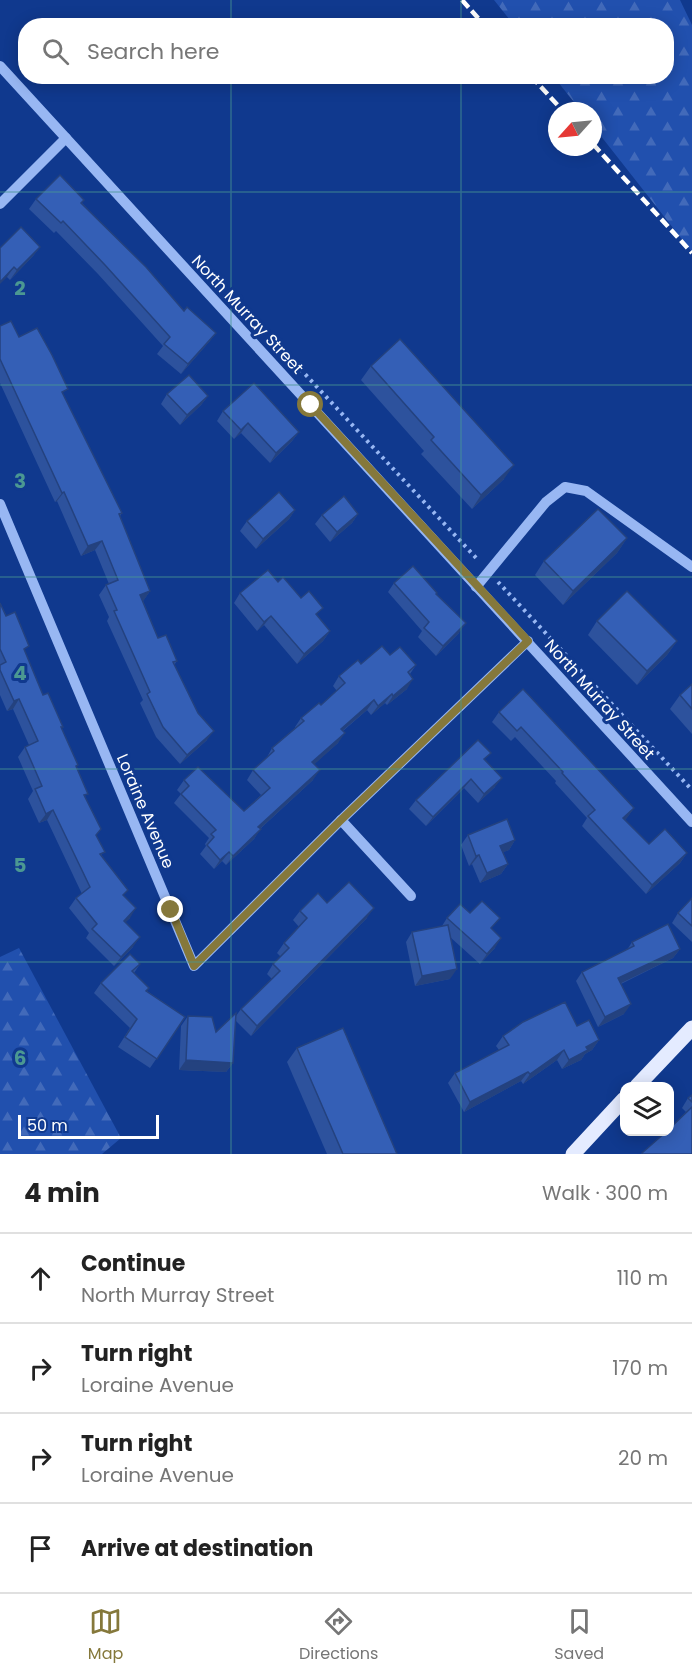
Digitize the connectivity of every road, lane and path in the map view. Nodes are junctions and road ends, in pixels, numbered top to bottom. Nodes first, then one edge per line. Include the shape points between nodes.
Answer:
1 (0, 66) edge
2 (66, 138) junction
3 (0, 204) edge
4 (283, 351) dead end
5 (0, 504) edge
6 (692, 567) edge
7 (488, 572) junction
8 (476, 587) junction
9 (528, 641) junction
10 (692, 790) edge
11 (690, 816) edge
12 (341, 820) junction
13 (411, 896) dead end
14 (692, 1028) edge
15 (641, 1082) edge
16 (620, 1103) edge
17 (573, 1154) edge

1 - 2 street, North Murray Street
2 - 3 street
2 - 8 street, North Murray Street
4 - 7 path
5 - 12 street, Loraine Avenue via 194,966
6 - 7 street via 586,491 565,487 546,502
7 - 8 street
7 - 10 path
8 - 9 street, North Murray Street
9 - 11 street, North Murray Street
9 - 12 street, Loraine Avenue
12 - 13 street
14 - 15 main road
16 - 17 main road

